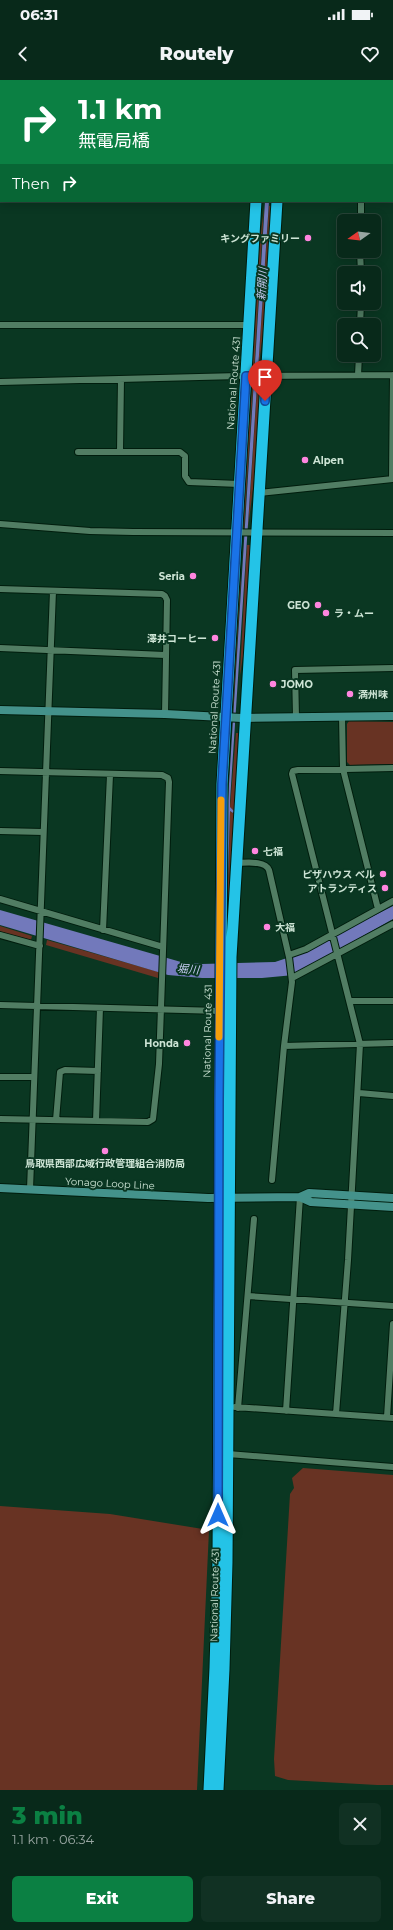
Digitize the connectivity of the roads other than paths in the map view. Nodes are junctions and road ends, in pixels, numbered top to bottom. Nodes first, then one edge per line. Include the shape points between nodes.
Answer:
1 (256, 202) edge
2 (277, 202) edge
3 (361, 202) edge
4 (361, 214) edge
5 (0, 325) edge
6 (249, 325) junction
7 (359, 362) edge
8 (358, 375) junction
9 (393, 375) edge
10 (247, 376) junction
11 (265, 376) junction
12 (121, 379) junction
13 (0, 382) edge
14 (393, 411) edge
15 (120, 451) junction
16 (78, 452) dead end
17 (393, 479) edge
18 (239, 484) junction
19 (259, 493) junction
20 (0, 524) edge
21 (238, 533) junction
22 (393, 533) edge
23 (254, 534) junction
24 (0, 589) edge
25 (53, 591) junction
26 (0, 648) edge
27 (50, 650) junction
28 (165, 655) junction
29 (393, 668) edge
30 (0, 710) edge
31 (49, 711) junction
32 (165, 714) junction
33 (342, 716) junction
34 (393, 716) edge
35 (227, 717) junction
36 (296, 717) junction
37 (243, 718) junction
38 (393, 768) edge
39 (343, 769) junction
40 (0, 771) edge
41 (46, 772) junction
42 (110, 775) junction
43 (0, 831) edge
44 (43, 832) junction
45 (236, 862) junction
46 (0, 899) edge
47 (393, 901) edge
48 (378, 909) junction
49 (41, 912) junction
50 (393, 924) edge
51 (103, 930) junction
52 (0, 935) edge
53 (332, 935) junction
54 (40, 944) junction
55 (163, 947) junction
56 (337, 955) junction
57 (289, 956) junction
58 (226, 957) junction
59 (292, 977) junction
60 (225, 984) junction
61 (350, 1001) junction
62 (393, 1001) edge
63 (0, 1005) edge
64 (37, 1005) junction
65 (100, 1008) junction
66 (161, 1010) junction
67 (220, 1012) junction
68 (393, 1043) edge
69 (360, 1044) junction
70 (284, 1046) junction
71 (98, 1071) junction
72 (0, 1077) edge
73 (34, 1077) junction
74 (358, 1093) junction
75 (393, 1096) edge
76 (0, 1119) edge
77 (33, 1120) junction
78 (56, 1120) junction
79 (96, 1121) junction
80 (272, 1180) dead end
81 (0, 1188) edge
82 (30, 1189) junction
83 (352, 1195) junction
84 (300, 1197) junction
85 (224, 1198) junction
86 (393, 1198) edge
87 (351, 1205) junction
88 (393, 1207) edge
89 (254, 1219) dead end
90 (248, 1296) junction
91 (295, 1300) junction
92 (345, 1304) junction
93 (393, 1306) edge
94 (393, 1324) edge
95 (233, 1407) junction
96 (286, 1411) junction
97 (336, 1414) junction
98 (390, 1418) edge
99 (228, 1454) junction
100 (393, 1467) edge
101 (209, 1790) edge
102 (218, 1790) edge

1 - 6 highway, National Route 431
2 - 11 highway, National Route 431
3 - 4 street
5 - 6 street
6 - 10 highway, National Route 431
7 - 8 street
8 - 9 street
8 - 11 street
9 - 14 street
10 - 11 street
10 - 12 street
10 - 18 highway, National Route 431
11 - 19 highway, National Route 431
12 - 13 street
12 - 15 street
14 - 17 street
15 - 16 street
15 - 18 street via 180,452 185,456 185,476 189,482
17 - 19 street
18 - 21 highway, National Route 431
19 - 23 highway, National Route 431
20 - 21 street via 90,531
21 - 23 street
21 - 35 highway, National Route 431
22 - 23 street
23 - 37 highway, National Route 431
24 - 25 street
25 - 27 street
25 - 28 street via 162,594 167,600
26 - 27 street
27 - 28 street
27 - 31 street
28 - 32 street
29 - 36 street via 295,670
30 - 31 main road
31 - 32 main road
31 - 41 street
32 - 35 main road
33 - 34 main road
33 - 36 main road
33 - 39 street
35 - 37 main road
35 - 58 highway, National Route 431 via 222,784
36 - 37 main road
37 - 45 highway, National Route 431
38 - 39 street
39 - 48 street
39 - 53 street via 295,770 292,774
40 - 41 street
41 - 42 street
41 - 44 street
42 - 51 street
42 - 55 street via 168,778
43 - 44 street
44 - 49 street
45 - 57 street via 263,864 268,867
45 - 58 highway, National Route 431
46 - 49 street
47 - 48 street
48 - 53 street
49 - 51 street
49 - 54 street
50 - 56 street
51 - 55 street
52 - 54 street
53 - 56 street
53 - 57 street
54 - 64 street
55 - 66 street
56 - 59 street
56 - 61 street
57 - 59 street
58 - 60 highway, National Route 431
59 - 70 street
60 - 67 highway, National Route 431
60 - 85 highway, National Route 431
61 - 62 street
61 - 69 street
63 - 64 street
64 - 65 street
64 - 73 street
65 - 66 street
65 - 71 street
66 - 67 street
66 - 79 street via 153,1119 148,1122
67 - 85 highway, National Route 431
68 - 69 street
69 - 70 street
69 - 74 street
70 - 80 street
71 - 78 street via 60,1072
71 - 79 street
72 - 73 street
73 - 77 street
74 - 75 street
74 - 83 street
76 - 77 street
77 - 78 street
77 - 82 street
78 - 79 street
81 - 82 main road, Yonago Loop Line
82 - 85 main road, Yonago Loop Line
83 - 84 main road via 309,1193
83 - 86 main road
83 - 87 street
84 - 85 main road, Yonago Loop Line
84 - 87 main road via 311,1202
84 - 91 street
85 - 95 highway, National Route 431
85 - 101 highway, National Route 431 via 218,1562
87 - 88 main road
87 - 92 street
89 - 90 street
90 - 91 street
90 - 95 street
91 - 92 street
91 - 96 street
92 - 93 street
92 - 97 street
94 - 98 street
95 - 96 street
95 - 99 highway, National Route 431
96 - 97 street
97 - 98 street
99 - 100 street
99 - 102 highway, National Route 431 via 224,1669

